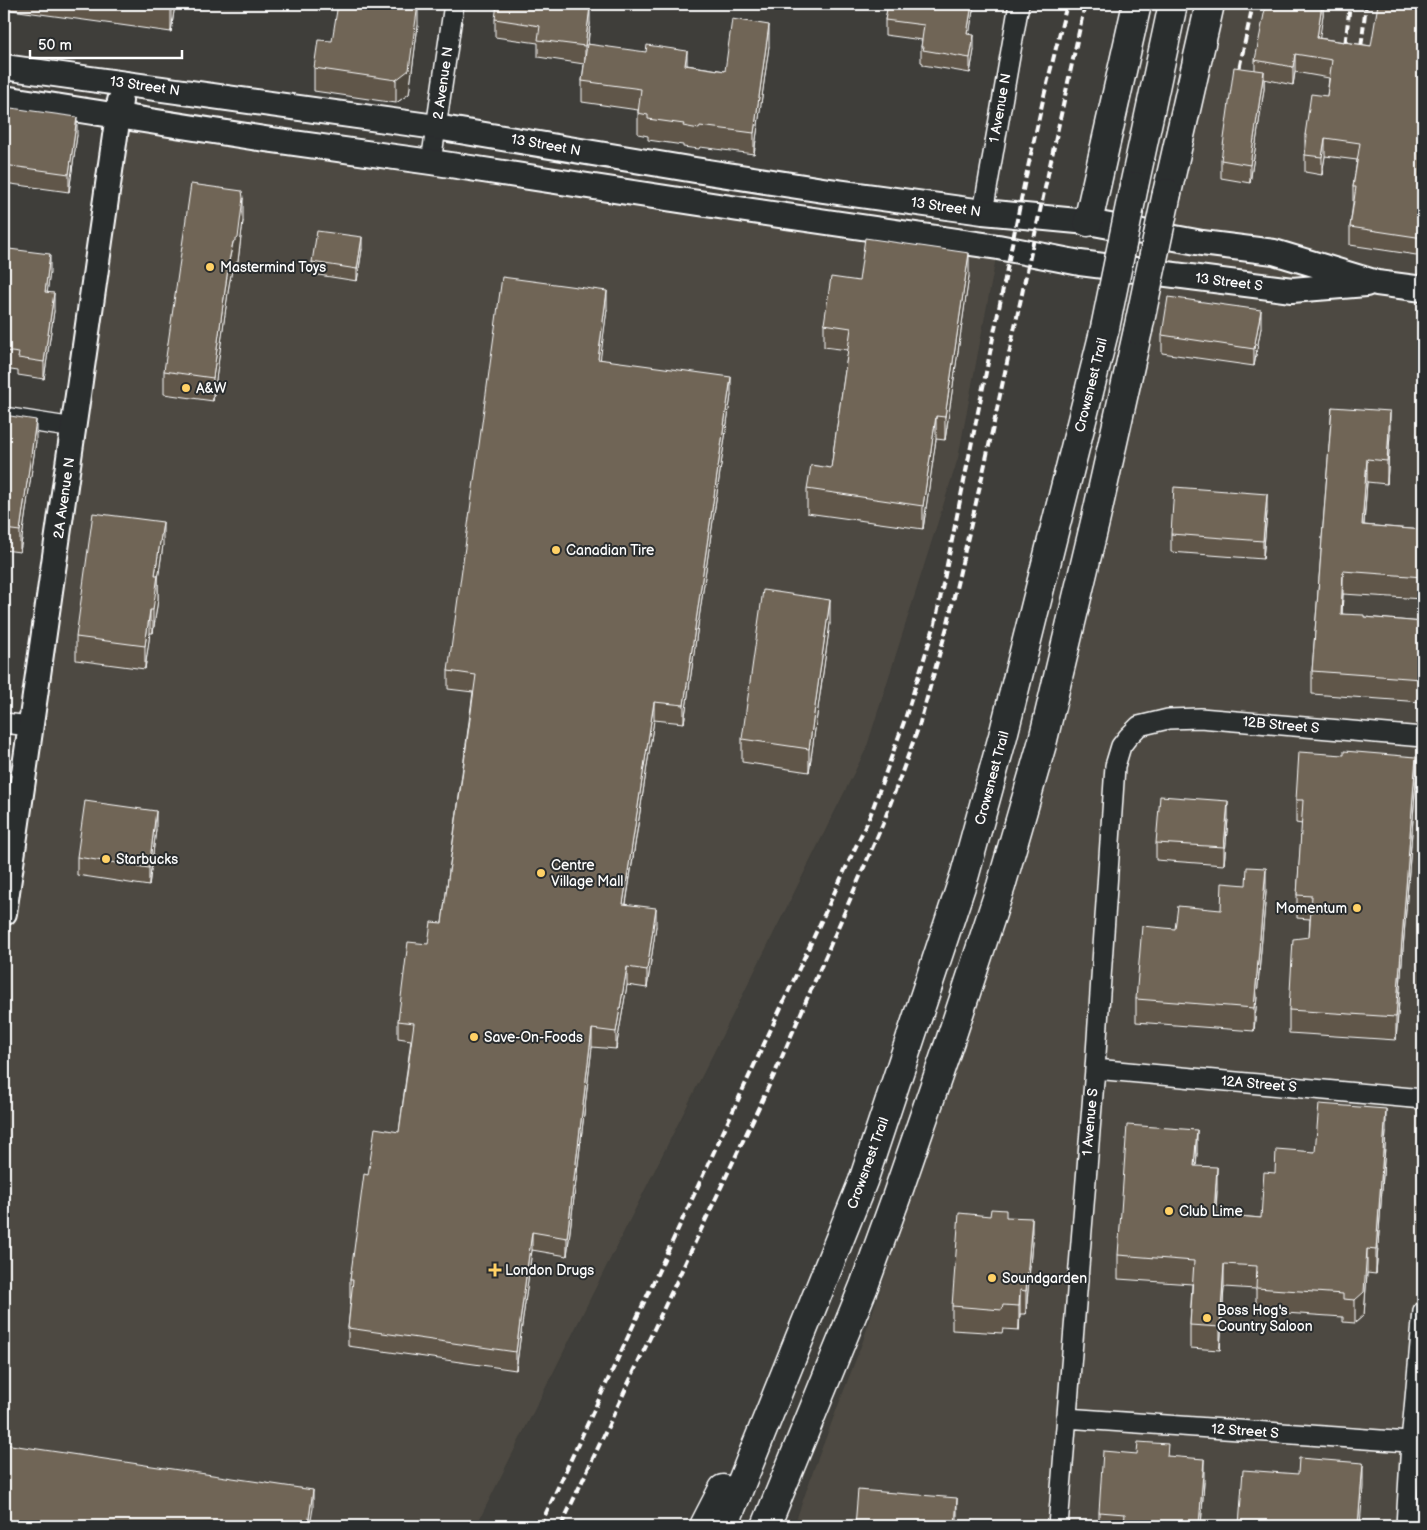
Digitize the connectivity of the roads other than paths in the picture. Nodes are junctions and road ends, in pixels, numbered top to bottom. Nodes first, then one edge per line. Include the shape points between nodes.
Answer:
1 (454, 4) edge
2 (1019, 4) edge
3 (1137, 4) edge
4 (1173, 4) edge
5 (1210, 4) edge
6 (4, 67) edge
7 (123, 83) junction
8 (4, 98) edge
9 (118, 115) junction
10 (436, 127) junction
11 (431, 162) junction
12 (983, 212) junction
13 (1088, 222) junction
14 (1377, 283) junction
15 (1423, 289) edge
16 (4, 417) edge
17 (74, 428) junction
18 (4, 723) edge
19 (30, 726) junction
20 (1139, 726) joint
21 (1423, 737) edge
22 (4, 913) edge
23 (1094, 1070) junction
24 (1423, 1099) edge
25 (864, 1286) junction
26 (1423, 1311) edge
27 (795, 1351) junction
28 (1066, 1418) junction
29 (1417, 1443) edge
30 (704, 1526) edge
31 (724, 1526) edge
32 (766, 1526) edge
33 (785, 1526) edge
34 (1058, 1526) edge
35 (1406, 1526) edge

1 - 10 street, 2 Avenue N
2 - 12 street, 1 Avenue N
3 - 13 highway
4 - 27 highway, Crowsnest Trail, bridge via 1105,328 1004,736 965,874 863,1181
5 - 25 highway, bridge via 1096,518 1042,744 1001,886
6 - 7 street, 13 Street N
7 - 9 street, 2A Avenue N
7 - 10 street, 13 Street N
8 - 9 street
9 - 11 street
9 - 17 street, 2A Avenue N
10 - 11 street, 2 Avenue N
10 - 12 street, 13 Street N via 823,190
11 - 14 street, 13 Street S via 998,247 1080,263 1292,290
12 - 13 street, 13 Street N
13 - 14 street, 13 Street S via 1202,243 1274,252
14 - 15 street, 13 Street S
16 - 17 street
17 - 19 street, 2A Avenue N
18 - 19 street
19 - 22 street, 2A Avenue N
20 - 21 street, 12B Street S via 1168,719 1200,718
20 - 23 street, 1 Avenue S via 1121,746 1115,766
23 - 24 street, 12A Street S
23 - 28 street, 1 Avenue S
25 - 32 highway
25 - 33 highway
26 - 29 street
27 - 30 highway
27 - 31 highway, Crowsnest Trail
28 - 29 street, 12 Street S
28 - 34 street, 1 Avenue S
29 - 35 street

